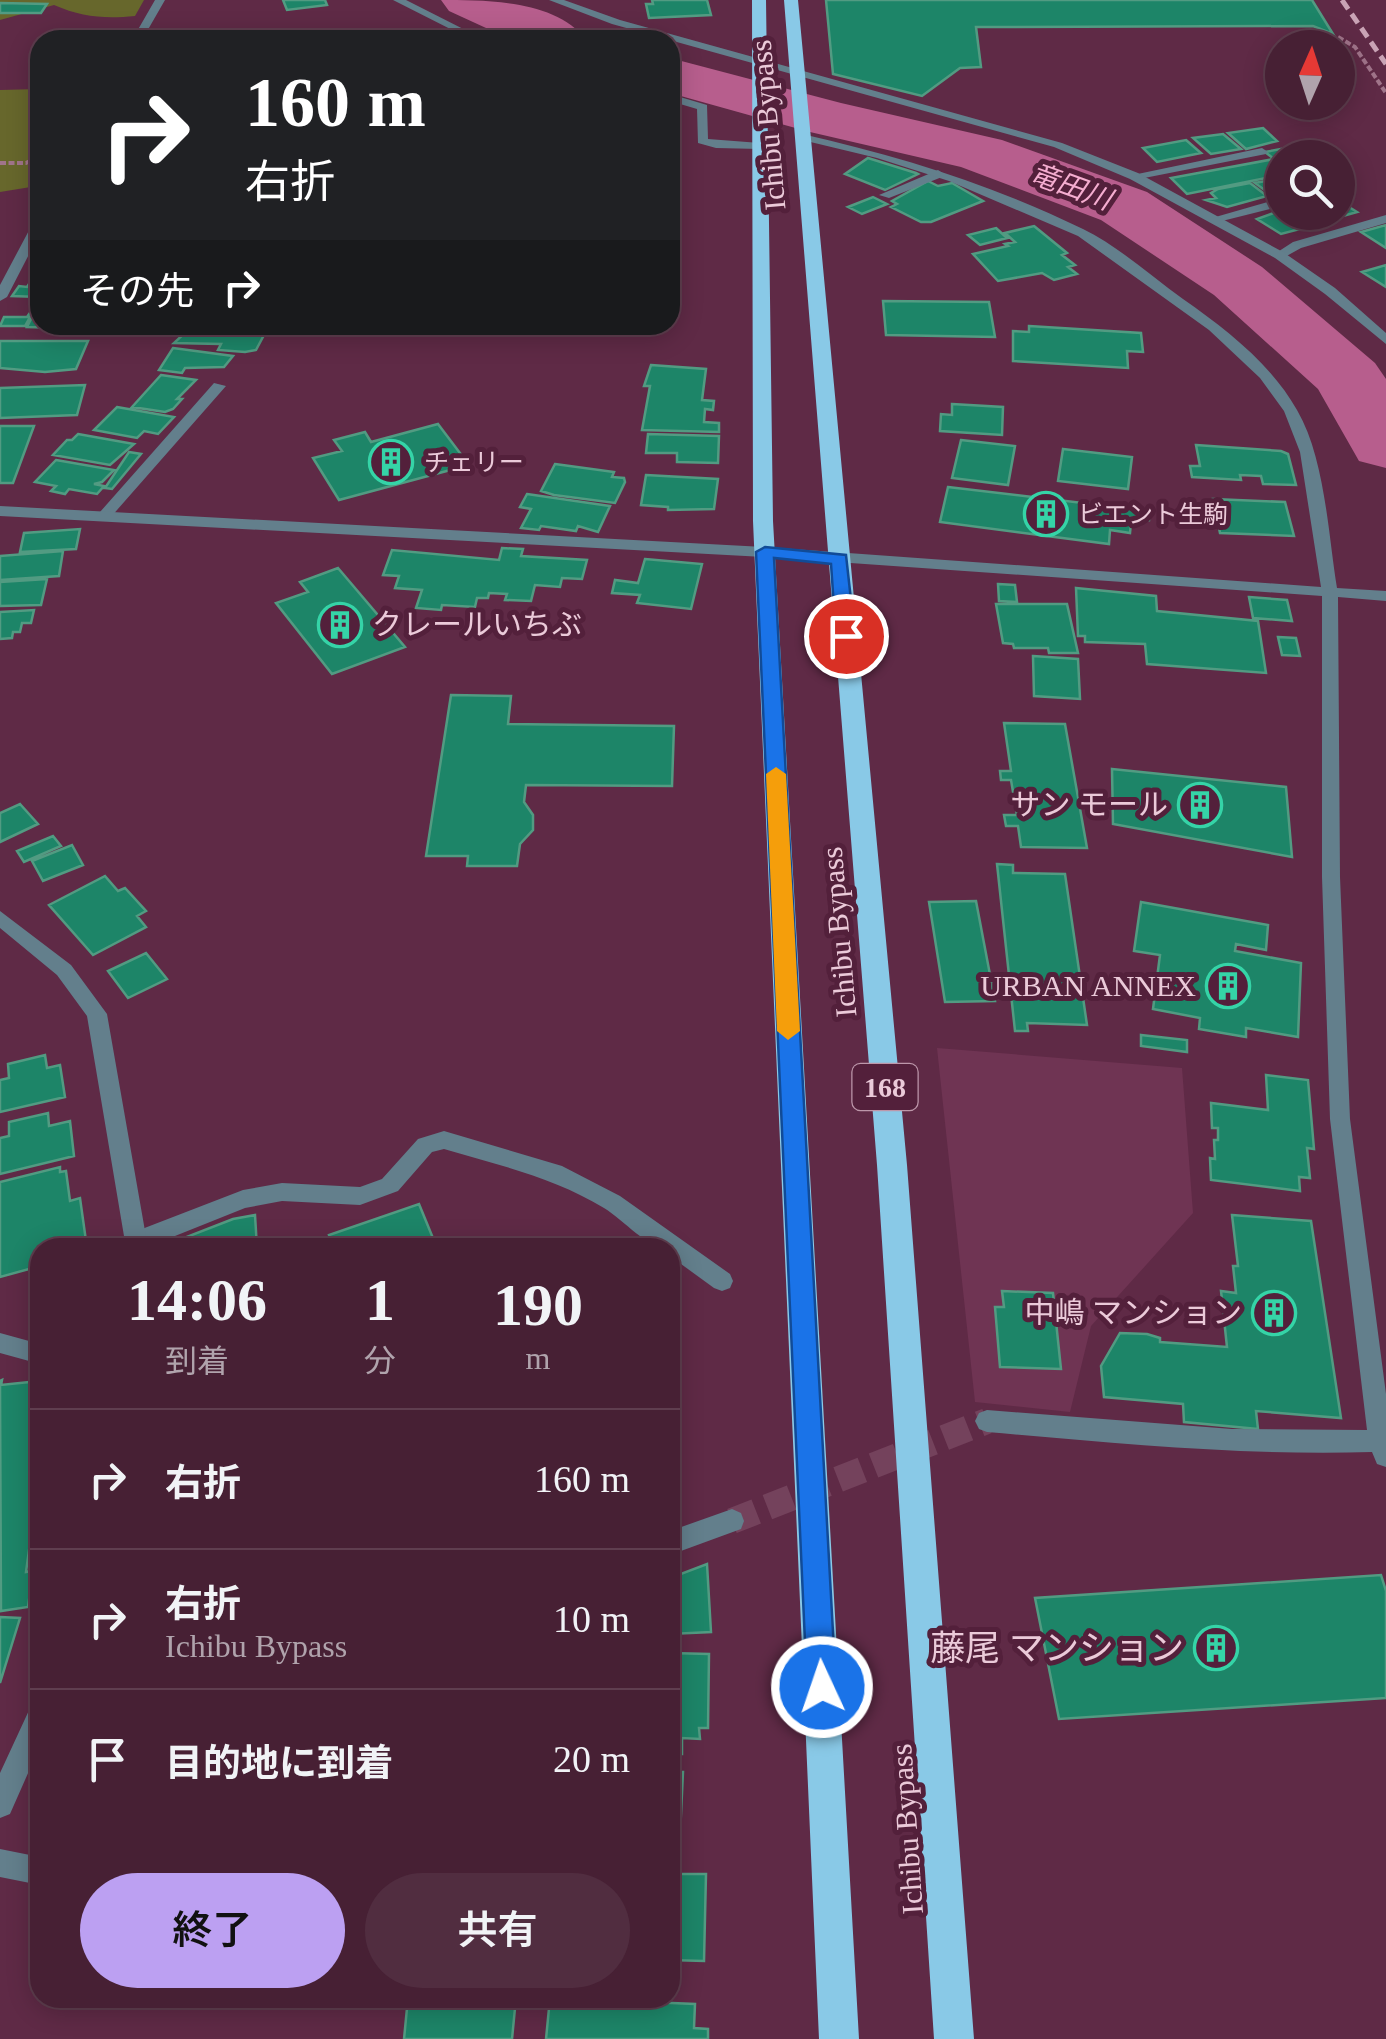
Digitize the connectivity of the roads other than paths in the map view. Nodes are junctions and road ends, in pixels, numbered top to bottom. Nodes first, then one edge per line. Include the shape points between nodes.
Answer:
1 (160, 0) edge
2 (398, 0) edge
3 (554, 0) edge
4 (758, 0) edge
5 (791, 0) edge
6 (143, 30) edge
7 (460, 30) edge
8 (654, 30) edge
9 (680, 38) edge
10 (761, 62) junction
11 (796, 72) junction
12 (680, 100) edge
13 (759, 132) junction
14 (802, 137) junction
15 (1262, 152) dead end
16 (938, 174) junction
17 (1134, 176) junction
18 (885, 195) dead end
19 (1265, 206) edge
20 (1218, 218) junction
21 (1386, 219) edge
22 (30, 240) edge
23 (1278, 255) junction
24 (0, 297) edge
25 (1386, 340) edge
26 (219, 386) dead end
27 (0, 511) edge
28 (105, 515) junction
29 (765, 552) junction
30 (839, 559) junction
31 (1330, 593) junction
32 (1386, 596) edge
33 (0, 918) edge
34 (136, 1238) edge
35 (151, 1238) edge
36 (662, 1238) edge
37 (680, 1251) edge
38 (722, 1281) dead end
39 (0, 1343) edge
40 (30, 1351) edge
41 (986, 1421) tunnel mouth
42 (1383, 1448) edge
43 (732, 1520) tunnel mouth
44 (680, 1539) edge
45 (30, 1737) edge
46 (0, 1804) edge
47 (0, 1863) edge
48 (30, 1869) edge
49 (840, 2039) edge
50 (954, 2039) edge

1 - 6 street
2 - 7 street
3 - 8 street
4 - 10 highway, Ichibu Bypass
5 - 11 highway, Ichibu Bypass / 168
9 - 10 street
10 - 11 street
10 - 13 highway, Ichibu Bypass
11 - 14 highway, Ichibu Bypass / 168
11 - 17 street via 1058,144
12 - 13 street via 702,106 702,141 716,146
13 - 29 highway, Ichibu Bypass
14 - 16 street
14 - 30 highway, Ichibu Bypass / 168
15 - 17 street
16 - 18 street
16 - 31 street via 1082,232 1214,326 1265,375 1291,411 1307,452
17 - 20 street
19 - 20 street
20 - 23 street
21 - 23 street
22 - 24 street
23 - 25 street
26 - 28 street
27 - 28 street
28 - 29 street
29 - 30 street
29 - 49 highway, Ichibu Bypass
30 - 31 street
30 - 50 highway, Ichibu Bypass / 168 via 892,1165
31 - 32 street
31 - 42 street via 1340,1119
33 - 34 street via 64,970 96,1014
35 - 36 street via 244,1199 282,1192 360,1196 390,1184 425,1145 444,1140 554,1172
37 - 38 street
39 - 40 street
41 - 42 street
43 - 44 street
45 - 46 street
47 - 48 street

